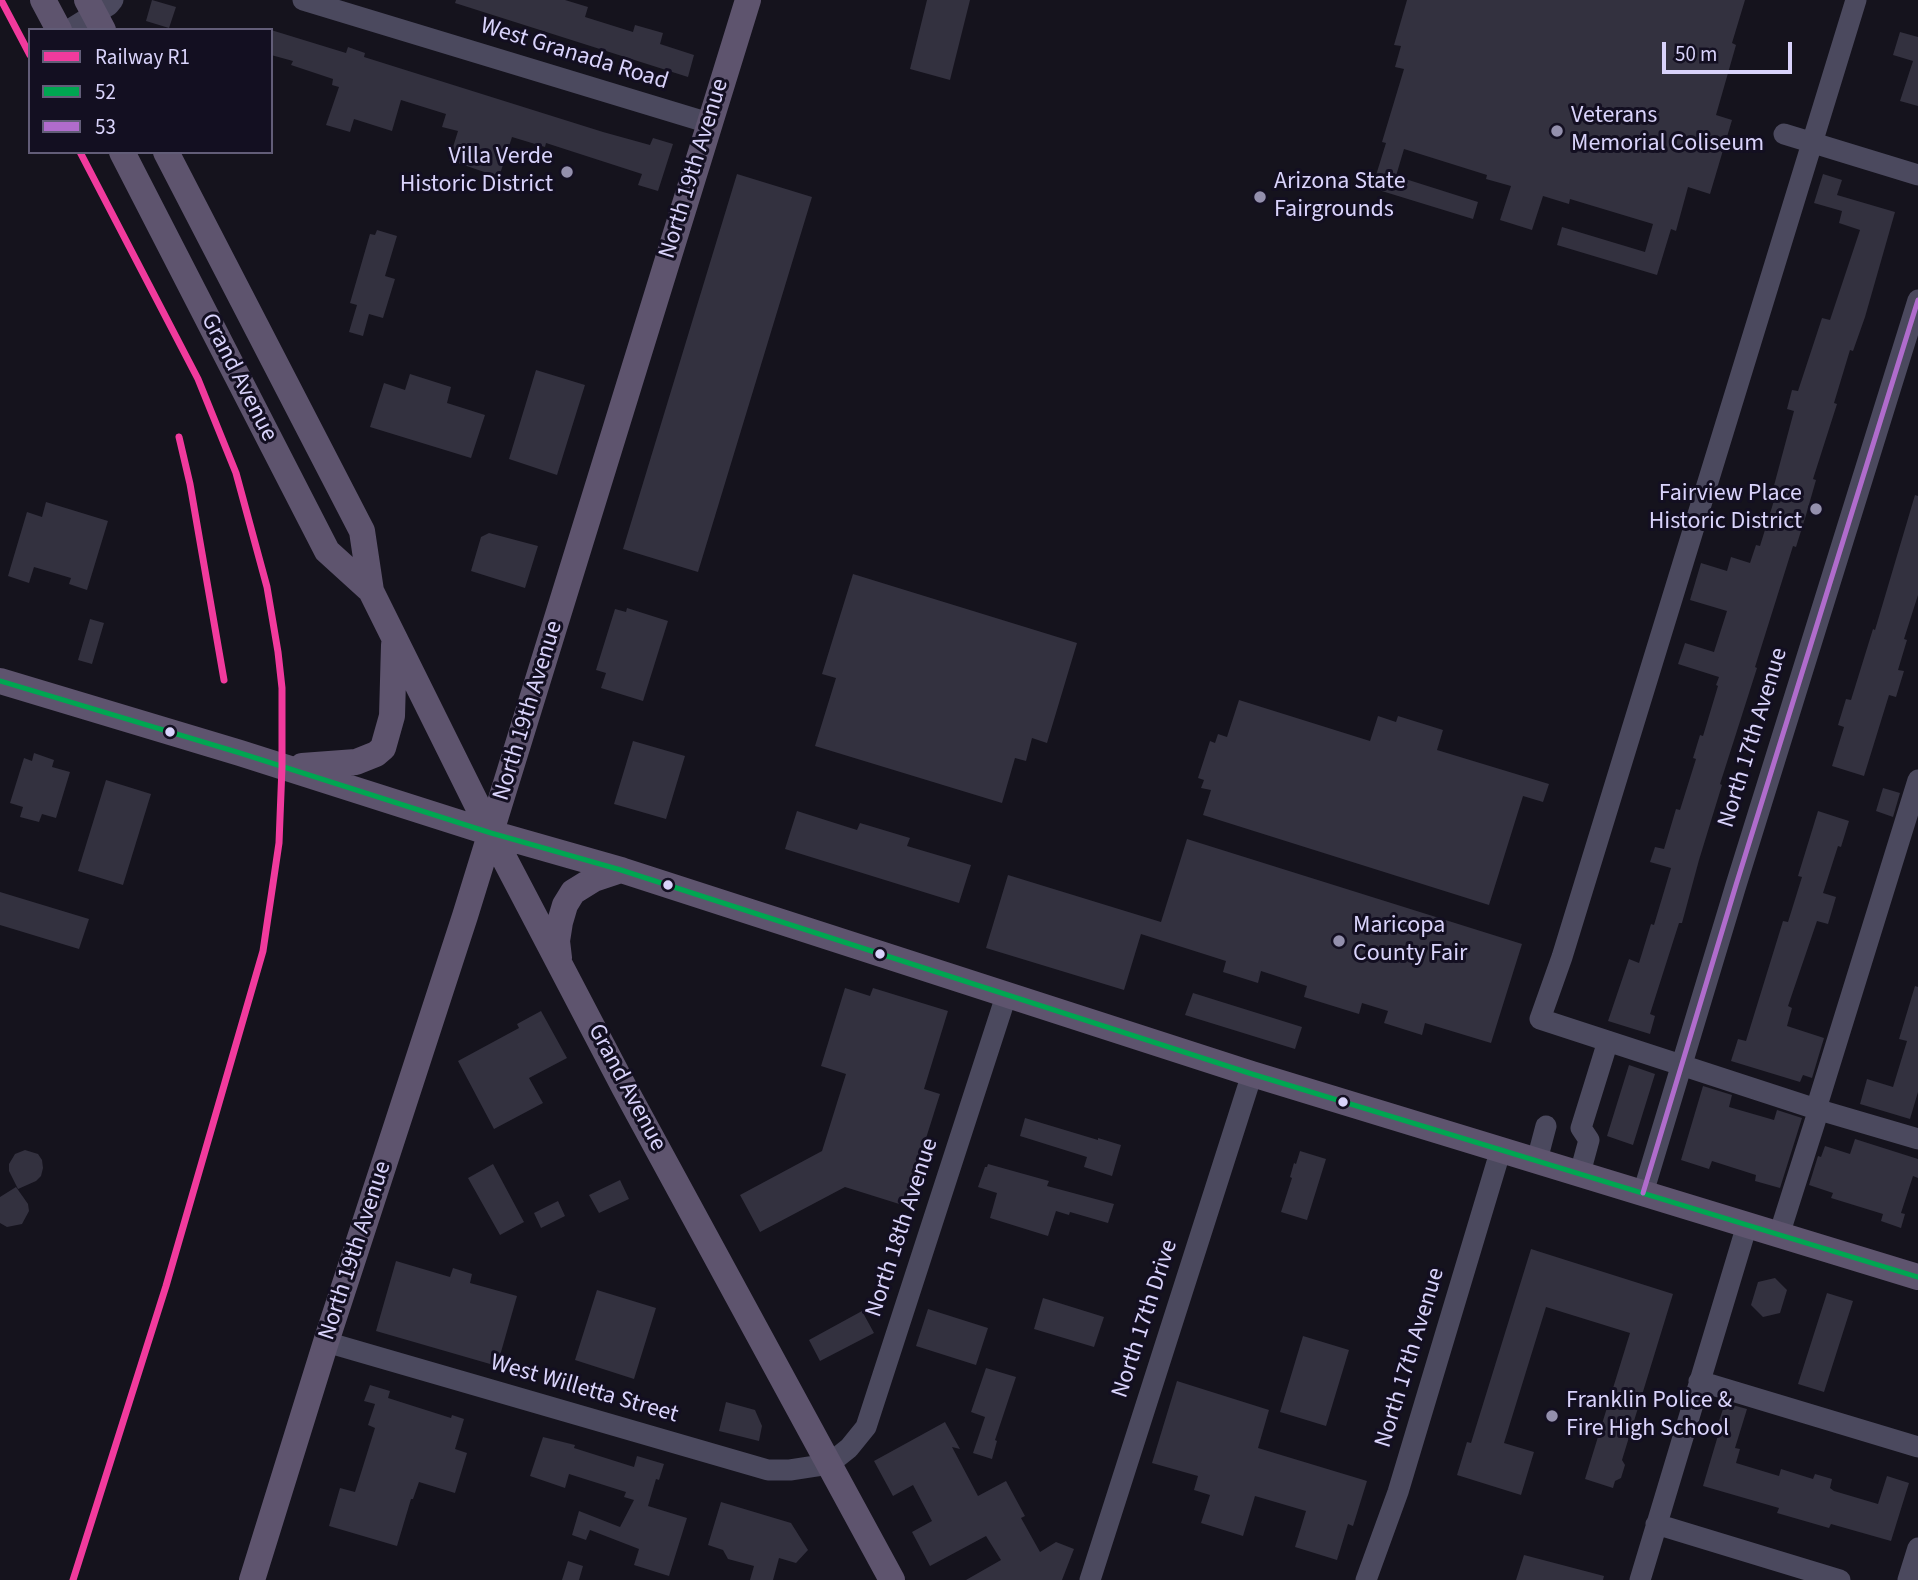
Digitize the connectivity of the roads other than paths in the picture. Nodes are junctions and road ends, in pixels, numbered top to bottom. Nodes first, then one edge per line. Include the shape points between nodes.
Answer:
1 (43, 0) edge
2 (303, 0) edge
3 (1856, 0) edge
4 (743, 1) edge
5 (99, 11) edge
6 (58, 28) edge
7 (72, 28) edge
8 (709, 123) junction
9 (1784, 134) dead end
10 (1813, 143) junction
11 (123, 154) edge
12 (167, 154) edge
13 (1918, 175) edge
14 (1918, 300) edge
15 (371, 591) junction
16 (394, 640) junction
17 (0, 681) edge
18 (282, 767) junction
19 (1918, 780) edge
20 (491, 833) junction
21 (621, 870) junction
22 (559, 963) junction
23 (1006, 996) junction
24 (1608, 1041) junction
25 (1681, 1065) junction
26 (1252, 1074) junction
27 (1818, 1109) junction
28 (1546, 1126) dead end
29 (1918, 1139) edge
30 (1501, 1149) junction
31 (1537, 1160) junction
32 (1580, 1173) junction
33 (1643, 1193) junction
34 (1747, 1225) junction
35 (1779, 1235) junction
36 (1917, 1274) edge
37 (326, 1342) junction
38 (1699, 1381) junction
39 (1918, 1447) edge
40 (829, 1464) junction
41 (1656, 1524) junction
42 (1918, 1548) edge
43 (258, 1579) edge
44 (892, 1580) edge
45 (1090, 1580) edge
46 (1366, 1580) edge
47 (1640, 1580) edge
48 (1840, 1580) edge
49 (1908, 1580) edge

1 - 6 main road
2 - 8 street, West Granada Road
3 - 10 street
4 - 8 main road, North 19th Avenue
5 - 7 street
8 - 20 main road, North 19th Avenue
9 - 10 street
10 - 13 street
10 - 24 street via 1540,1019
11 - 15 main road, Grand Avenue via 327,551
12 - 15 main road, Grand Avenue via 362,531
14 - 25 street, North 17th Avenue
15 - 16 main road, Grand Avenue
16 - 18 main road via 392,716 383,748 356,762
16 - 20 main road, Grand Avenue
17 - 18 main road
18 - 20 main road
19 - 27 street
20 - 21 main road
20 - 22 main road, Grand Avenue
20 - 37 main road, North 19th Avenue
21 - 22 main road via 582,885 569,898 557,941
21 - 23 main road
22 - 40 main road, Grand Avenue
23 - 26 main road
23 - 40 street, North 18th Avenue via 866,1427
24 - 25 street
24 - 32 street via 1581,1128 1589,1140
25 - 27 street
25 - 33 street, North 17th Avenue
26 - 30 main road
26 - 45 street, North 17th Drive
27 - 29 street
27 - 35 street
28 - 31 street
30 - 31 main road
30 - 46 street, North 17th Avenue via 1402,1479
31 - 32 main road
32 - 33 main road
33 - 34 main road
34 - 35 main road
34 - 38 street
35 - 36 main road
37 - 40 street, West Willetta Street via 768,1470
37 - 43 main road, North 19th Avenue
38 - 39 street
38 - 41 street
40 - 44 main road, Grand Avenue
41 - 47 street
41 - 48 street
42 - 49 street

